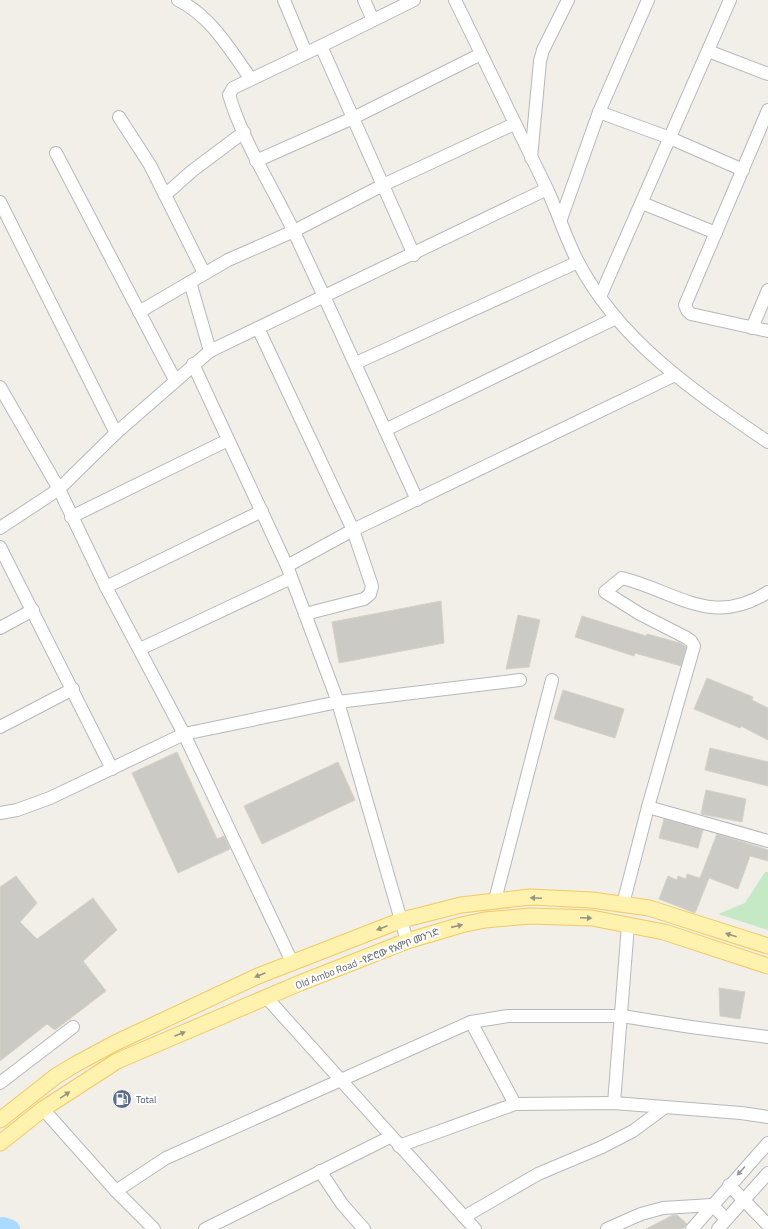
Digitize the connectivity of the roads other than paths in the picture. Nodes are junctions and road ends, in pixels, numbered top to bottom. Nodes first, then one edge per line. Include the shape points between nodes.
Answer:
1 (178, 0) edge
2 (284, 0) edge
3 (364, 0) edge
4 (414, 0) edge
5 (455, 0) edge
6 (568, 0) edge
7 (648, 0) edge
8 (730, 0) edge
9 (373, 20) junction
10 (321, 46) junction
11 (708, 51) junction
12 (306, 53) junction
13 (481, 54) junction
14 (768, 74) edge
15 (251, 80) junction
16 (768, 110) edge
17 (599, 112) junction
18 (118, 117) dead end
19 (353, 118) junction
20 (514, 124) junction
21 (244, 132) junction
22 (670, 138) junction
23 (56, 153) dead end
24 (531, 158) junction
25 (256, 161) junction
26 (743, 170) junction
27 (383, 185) junction
28 (547, 189) junction
29 (165, 195) junction
30 (0, 202) edge
31 (642, 203) junction
32 (560, 219) junction
33 (294, 231) junction
34 (716, 233) junction
35 (414, 255) junction
36 (578, 262) junction
37 (204, 273) junction
38 (190, 282) junction
39 (768, 290) edge
40 (600, 297) junction
41 (323, 298) junction
42 (139, 312) junction
43 (616, 318) junction
44 (258, 328) junction
45 (752, 328) junction
46 (768, 331) edge
47 (210, 351) junction
48 (356, 363) junction
49 (193, 364) junction
50 (675, 375) junction
51 (174, 380) junction
52 (0, 387) edge
53 (385, 430) junction
54 (116, 433) junction
55 (228, 440) junction
56 (768, 442) edge
57 (59, 489) junction
58 (417, 500) junction
59 (262, 511) junction
60 (71, 517) junction
61 (0, 528) edge
62 (353, 530) junction
63 (0, 547) edge
64 (286, 566) junction
65 (291, 578) junction
66 (106, 587) junction
67 (766, 595) edge
68 (33, 610) junction
69 (305, 614) junction
70 (0, 628) edge
71 (140, 649) junction
72 (520, 680) dead end
73 (552, 680) dead end
74 (73, 689) junction
75 (338, 702) junction
76 (0, 727) edge
77 (184, 734) junction
78 (112, 769) junction
79 (648, 807) junction
80 (0, 813) edge
81 (768, 841) edge
82 (495, 900) junction
83 (623, 904) junction
84 (402, 920) junction
85 (628, 925) junction
86 (407, 940) junction
87 (768, 946) edge
88 (292, 962) junction
89 (768, 966) edge
90 (266, 997) junction
91 (622, 1016) junction
92 (471, 1022) junction
93 (73, 1027) dead end
94 (768, 1037) edge
95 (340, 1082) junction
96 (0, 1083) edge
97 (614, 1103) junction
98 (515, 1104) junction
99 (664, 1108) junction
100 (43, 1109) junction
101 (768, 1117) edge
102 (0, 1120) edge
103 (390, 1136) junction
104 (0, 1143) edge
105 (768, 1143) edge
106 (399, 1146) junction
107 (320, 1172) junction
108 (768, 1173) edge
109 (729, 1185) junction
110 (116, 1191) junction
111 (745, 1199) junction
112 (712, 1205) junction
113 (464, 1217) junction
114 (726, 1219) junction
115 (768, 1225) edge
116 (154, 1229) edge
117 (204, 1229) edge
118 (364, 1229) edge
119 (475, 1229) edge
120 (607, 1229) edge
121 (692, 1229) edge
122 (718, 1229) edge

1 - 15 street via 207,19
2 - 12 street
3 - 9 street
4 - 9 street
5 - 13 street
6 - 24 street via 540,61
7 - 17 street
8 - 11 street
9 - 10 street
10 - 12 street
10 - 19 street
11 - 14 street
11 - 22 street
12 - 15 street
13 - 19 street
13 - 20 street
15 - 21 street via 233,88 229,95
16 - 26 street
17 - 22 street
17 - 32 street
18 - 29 street via 150,165
19 - 25 street
19 - 27 street
20 - 24 street
20 - 27 street
21 - 25 street
21 - 29 street
22 - 26 street
22 - 31 street
23 - 42 street
24 - 28 street
25 - 33 street
26 - 34 street
27 - 33 street
27 - 35 street
28 - 32 street
28 - 35 street
29 - 37 street
30 - 54 street
31 - 34 street
31 - 40 street
32 - 36 street
33 - 37 street
33 - 41 street
34 - 45 street via 685,305 691,314
35 - 41 street
36 - 40 street
36 - 48 street
37 - 38 street
38 - 42 street
38 - 47 street
39 - 45 street
40 - 43 street
41 - 44 street
41 - 48 street
42 - 51 street
43 - 50 street via 642,347
43 - 53 street
44 - 47 street
44 - 62 street
45 - 46 street
47 - 49 street
48 - 53 street
49 - 51 street
49 - 55 street
50 - 56 street
50 - 58 street
51 - 54 street
52 - 57 street
53 - 58 street
54 - 57 street
55 - 59 street
55 - 60 street
57 - 60 street
57 - 61 street
58 - 62 street
59 - 64 street
59 - 66 street
60 - 66 street
62 - 64 street
62 - 69 street via 372,586 370,594 364,599
63 - 68 street
64 - 65 street
65 - 69 street
65 - 71 street
66 - 71 street
67 - 79 street via 738,607 710,607 622,578 604,592 691,641 694,646
68 - 70 street
68 - 74 street
69 - 75 street
71 - 77 street
72 - 75 street
73 - 82 street
74 - 76 street
74 - 78 street
75 - 77 street
75 - 84 street
77 - 78 street
77 - 88 street
78 - 80 street via 50,798 17,810
79 - 81 street
79 - 83 street
83 -> 82 main road, Old Ambo Road -የድሮው የአምቦ መንገድ via 530,897
82 - 84 main road, Old Ambo Road -የድሮው የአምቦ መንገድ via 461,905
87 -> 83 main road, Old Ambo Road -የድሮው የአምቦ መንገድ via 649,908
84 - 86 street
84 -> 88 main road, Old Ambo Road -የድሮው የአምቦ መንገድ
86 -> 85 main road, Old Ambo Road -የድሮው የአምቦ መንገድ via 485,920 530,916 592,918
85 - 89 main road, Old Ambo Road -የድሮው የአምቦ መንገድ via 664,932
85 - 91 street
86 - 90 main road, Old Ambo Road -የድሮው የአምቦ መንገድ
88 -> 102 main road, Old Ambo Road -የድሮው የአምቦ መንገድ via 76,1064 56,1076
90 - 95 street
100 -> 90 main road, Old Ambo Road -የድሮው የአምቦ መንገድ via 117,1061
91 - 92 street via 508,1016
91 - 94 street via 691,1028
91 - 97 street
92 - 95 street
92 - 98 street
93 - 96 street
95 - 103 street
95 - 110 street via 166,1158
97 - 98 street
97 - 99 street
98 - 106 street
99 - 101 street
99 - 113 street via 633,1131 538,1174
100 - 104 main road, Old Ambo Road -የድሮው የአምቦ መንገድ
100 - 110 street
103 - 106 street
103 - 107 street
105 -> 109 street
106 - 113 street
107 - 117 street
107 - 118 street via 342,1204
108 - 111 street
109 - 111 street
109 - 112 street
110 - 116 street
111 - 114 street
111 - 115 street
112 - 114 street
112 - 120 street via 663,1208 641,1214
112 - 121 street
113 - 119 street
114 - 122 street

